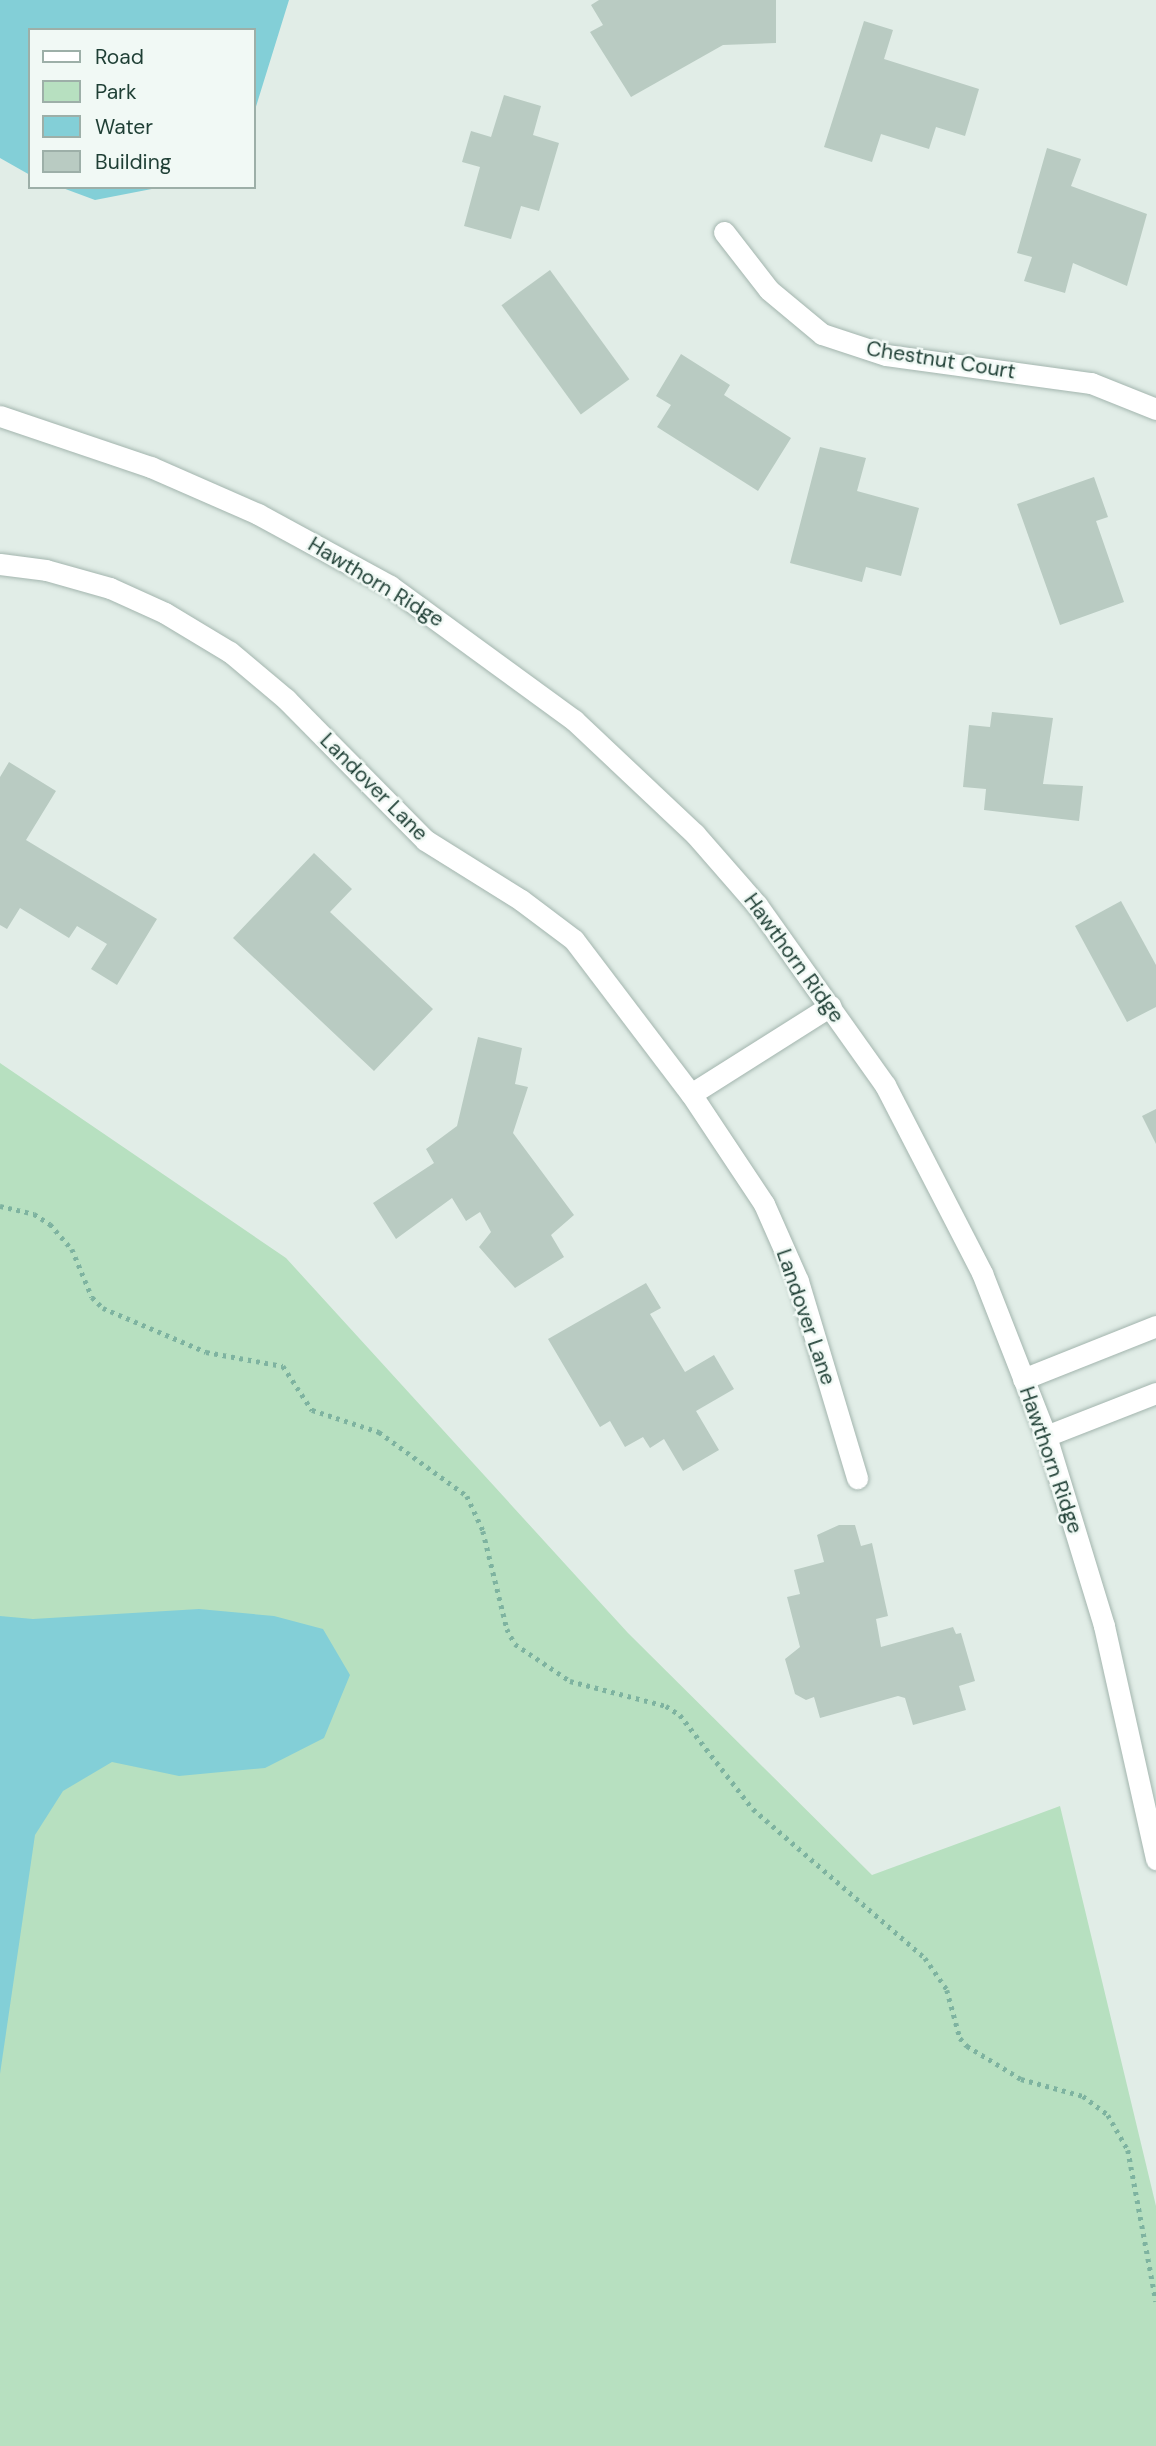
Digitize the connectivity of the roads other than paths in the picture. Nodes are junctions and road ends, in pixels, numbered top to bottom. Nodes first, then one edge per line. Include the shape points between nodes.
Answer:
1 (724, 232) dead end
2 (1156, 409) edge
3 (0, 416) edge
4 (0, 564) edge
5 (831, 1006) junction
6 (691, 1094) junction
7 (1156, 1326) edge
8 (1023, 1379) junction
9 (1156, 1393) edge
10 (1046, 1436) junction
11 (857, 1478) dead end
12 (1156, 1859) edge

1 - 2 street, Chestnut Court via 769,290 822,334 886,355 1091,383
3 - 5 street, Hawthorn Ridge via 151,467 258,514 390,586 468,638 574,720 695,834 757,905
4 - 6 street, Landover Lane via 71,576 137,599 241,660 286,699 425,840 530,906 574,940
5 - 6 street
5 - 8 street, Hawthorn Ridge via 885,1085 944,1195 982,1273
6 - 11 street, Landover Lane via 764,1204 798,1281
7 - 8 street
8 - 10 street, Hawthorn Ridge
9 - 10 street
10 - 12 street, Hawthorn Ridge via 1104,1626

